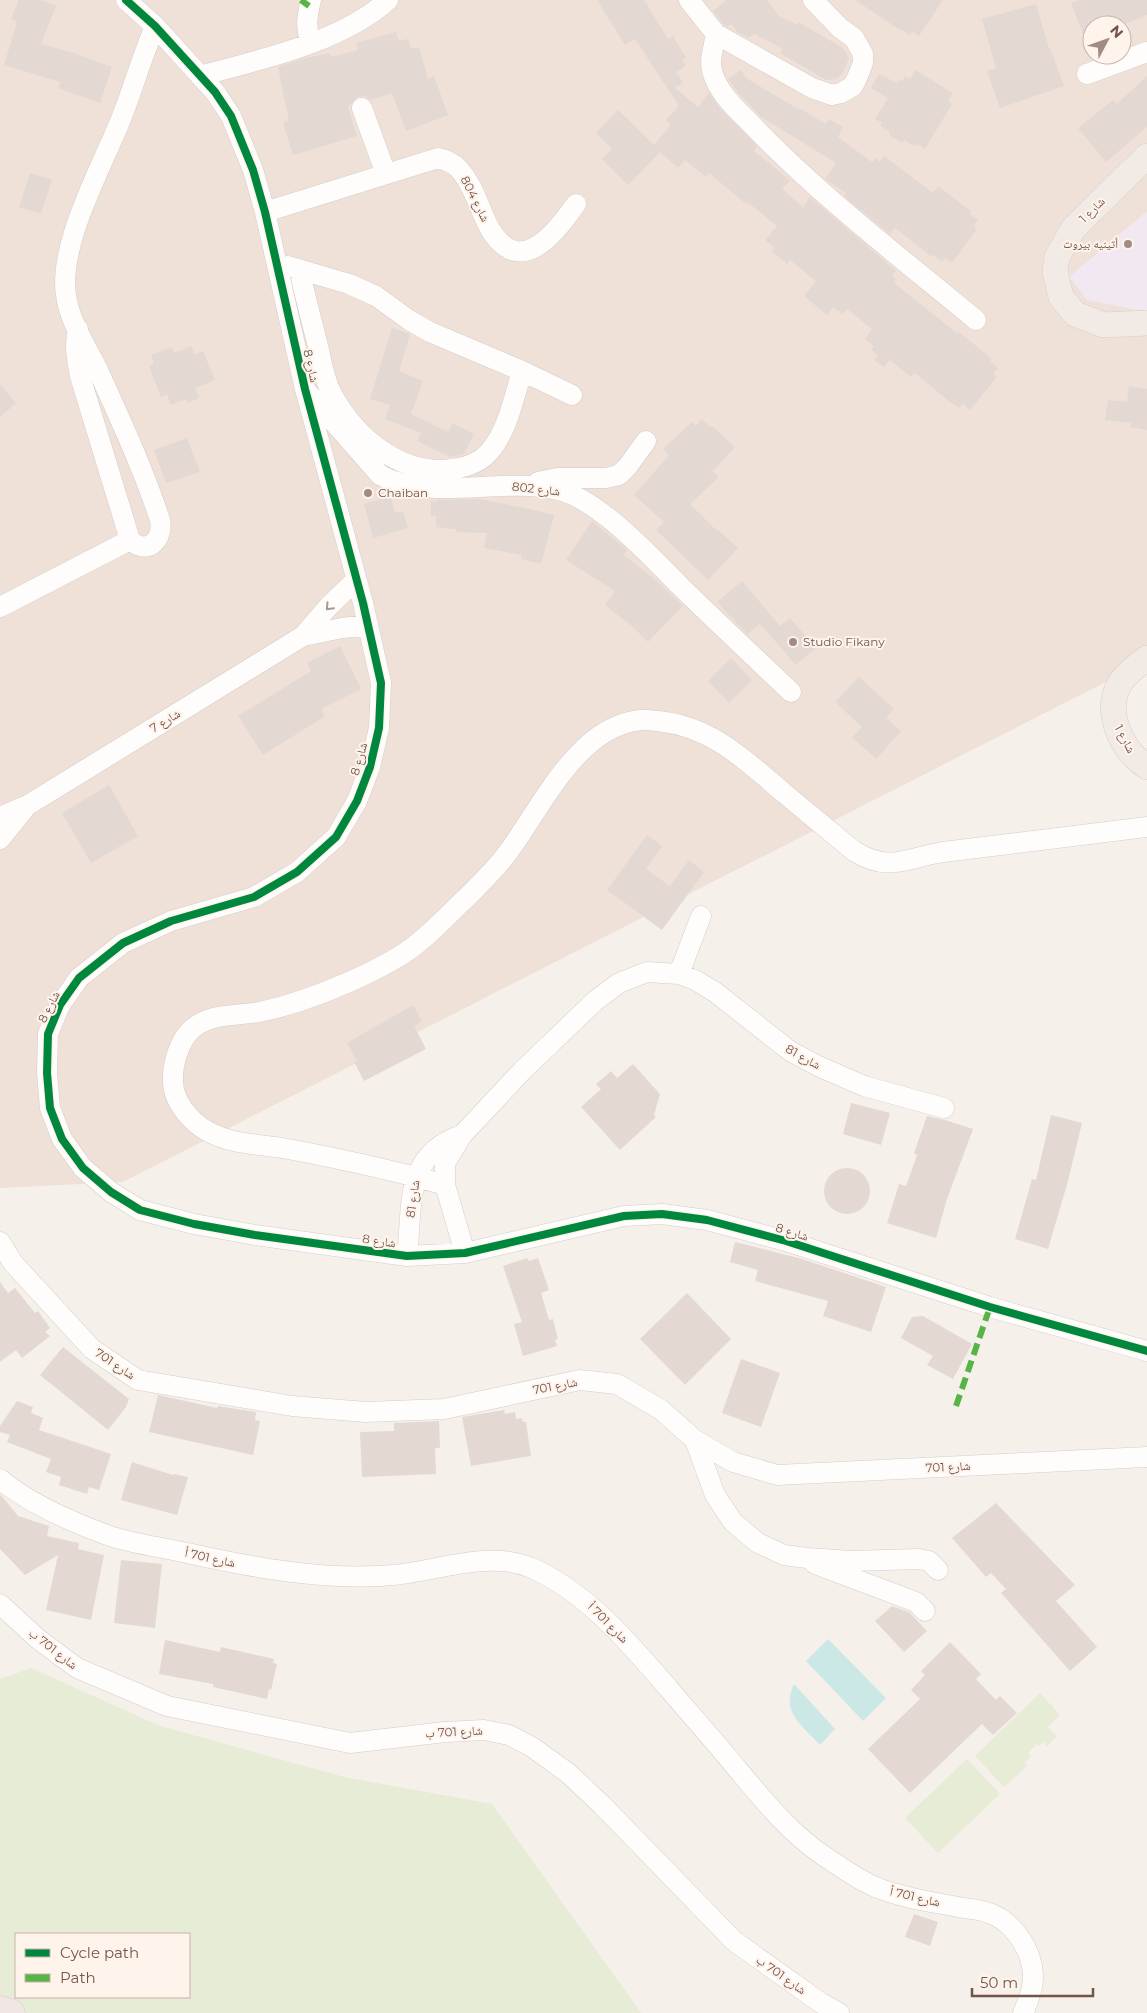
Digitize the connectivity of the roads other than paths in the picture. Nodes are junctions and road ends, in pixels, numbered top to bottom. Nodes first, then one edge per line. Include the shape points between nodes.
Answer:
1 (126, 0) edge
2 (312, 0) edge
3 (388, 0) edge
4 (689, 0) edge
5 (813, 0) edge
6 (155, 26) junction
7 (716, 34) junction
8 (311, 43) junction
9 (1147, 52) edge
10 (1087, 74) dead end
11 (200, 76) junction
12 (362, 108) dead end
13 (1147, 156) edge
14 (386, 174) junction
15 (576, 204) dead end
16 (265, 212) junction
17 (276, 263) junction
18 (299, 269) junction
19 (976, 320) dead end
20 (1147, 324) edge
21 (78, 329) junction
22 (522, 371) junction
23 (305, 389) junction
24 (572, 395) dead end
25 (646, 441) dead end
26 (522, 486) junction
27 (130, 540) junction
28 (356, 580) junction
29 (0, 607) edge
30 (368, 624) junction
31 (303, 636) junction
32 (1147, 658) edge
33 (791, 692) dead end
34 (1147, 767) edge
35 (28, 805) junction
36 (0, 817) edge
37 (1147, 827) edge
38 (0, 840) edge
39 (701, 916) dead end
40 (679, 974) junction
41 (944, 1108) dead end
42 (462, 1135) junction
43 (416, 1177) junction
44 (445, 1185) junction
45 (0, 1242) edge
46 (465, 1253) junction
47 (407, 1256) junction
48 (1147, 1351) edge
49 (695, 1440) junction
50 (1147, 1457) edge
51 (0, 1479) edge
52 (807, 1558) junction
53 (938, 1570) dead end
54 (0, 1604) edge
55 (925, 1611) dead end
56 (0, 2010) edge
57 (10, 2013) edge
58 (839, 2013) edge
59 (1023, 2013) edge

1 - 6 street, شارع 8
2 - 8 street via 306,16
3 - 8 street via 349,26
4 - 7 street
5 - 7 street via 854,38 863,54 863,63 853,86 842,93 832,95 812,88
6 - 11 street, شارع 8
6 - 21 street via 87,199 66,262 67,301
7 - 19 street via 710,60 718,86 728,100 841,208
8 - 11 street
9 - 10 street
11 - 16 street, شارع 8 via 231,116 253,170
12 - 14 street
13 - 20 main road, شارع 1 via 1073,228 1057,257 1055,272 1060,296 1076,314 1104,325
14 - 15 street, شارع 804 via 429,160 447,160 465,177 490,229 501,244 519,252 546,242
14 - 16 street, شارع 804
16 - 17 street, شارع 8
17 - 18 street
17 - 23 street, شارع 8
18 - 22 street via 376,296 430,332
18 - 22 street via 332,394 378,448 405,464 446,470 465,467 490,452 502,432
21 - 27 street via 75,340 80,376
21 - 27 street via 136,453 160,520 161,533 154,543 144,547
22 - 24 street
23 - 26 street, شارع 802 via 380,475 393,482 443,487
23 - 28 street, شارع 8
25 - 26 street via 619,475 558,478
26 - 33 street, شارع 802 via 562,491 582,499 602,514
27 - 29 street
28 - 30 street, شارع 8
28 -> 31 street
30 - 31 street
30 - 47 street, شارع 8 via 381,683 379,728 370,767 357,801 336,837 297,872 254,897 171,921 123,943 79,978 60,1005 48,1034 47,1072 50,1108 62,1140 83,1168 111,1192 140,1210 255,1235
31 - 35 street, شارع 7
32 - 34 main road, شارع 1 via 1119,684 1113,708 1116,726 1123,740 1137,760
35 - 36 street, شارع 7
35 - 38 street, شارع 7
37 - 43 street via 877,863 854,851 735,751 702,732 673,723 642,720 615,726 582,750 504,858 415,946 353,980 296,1002 261,1012 207,1019 193,1027 184,1038 174,1069 174,1091 192,1121 208,1132 225,1139 285,1148
39 - 40 street
40 - 41 street, شارع 81 via 715,992 790,1052 864,1086
40 - 42 street, شارع 81 via 647,972 619,983 595,1001 522,1071
42 - 43 street, شارع 81 via 435,1149
42 - 44 street, شارع 81 via 445,1162
43 - 44 street
43 - 47 street, شارع 81
44 - 46 street, شارع 81
45 - 49 street, شارع 701 via 13,1263 92,1349 138,1380 292,1406 366,1412 444,1410 580,1380 617,1384 660,1409
46 - 47 street, شارع 8
46 - 48 street, شارع 8 via 624,1216 662,1214 707,1220 786,1241 990,1307
49 - 50 street, شارع 701 via 733,1462 777,1475
49 - 52 street via 715,1495 733,1522 758,1543 784,1555
51 - 59 street, شارع 701 أ via 55,1512 109,1536 273,1570 350,1577 396,1575 467,1563 505,1561 530,1567 595,1608 644,1660 776,1815 809,1846 877,1888 990,1913 1007,1923 1023,1941 1033,1966 1034,1983
52 - 53 street via 852,1561 919,1559 929,1561
52 - 55 street via 817,1566 916,1602
54 - 58 street, شارع 701 ب via 38,1639 77,1668 166,1706 350,1743 484,1730 509,1735 568,1773 602,1804 734,1941
56 - 57 highway

